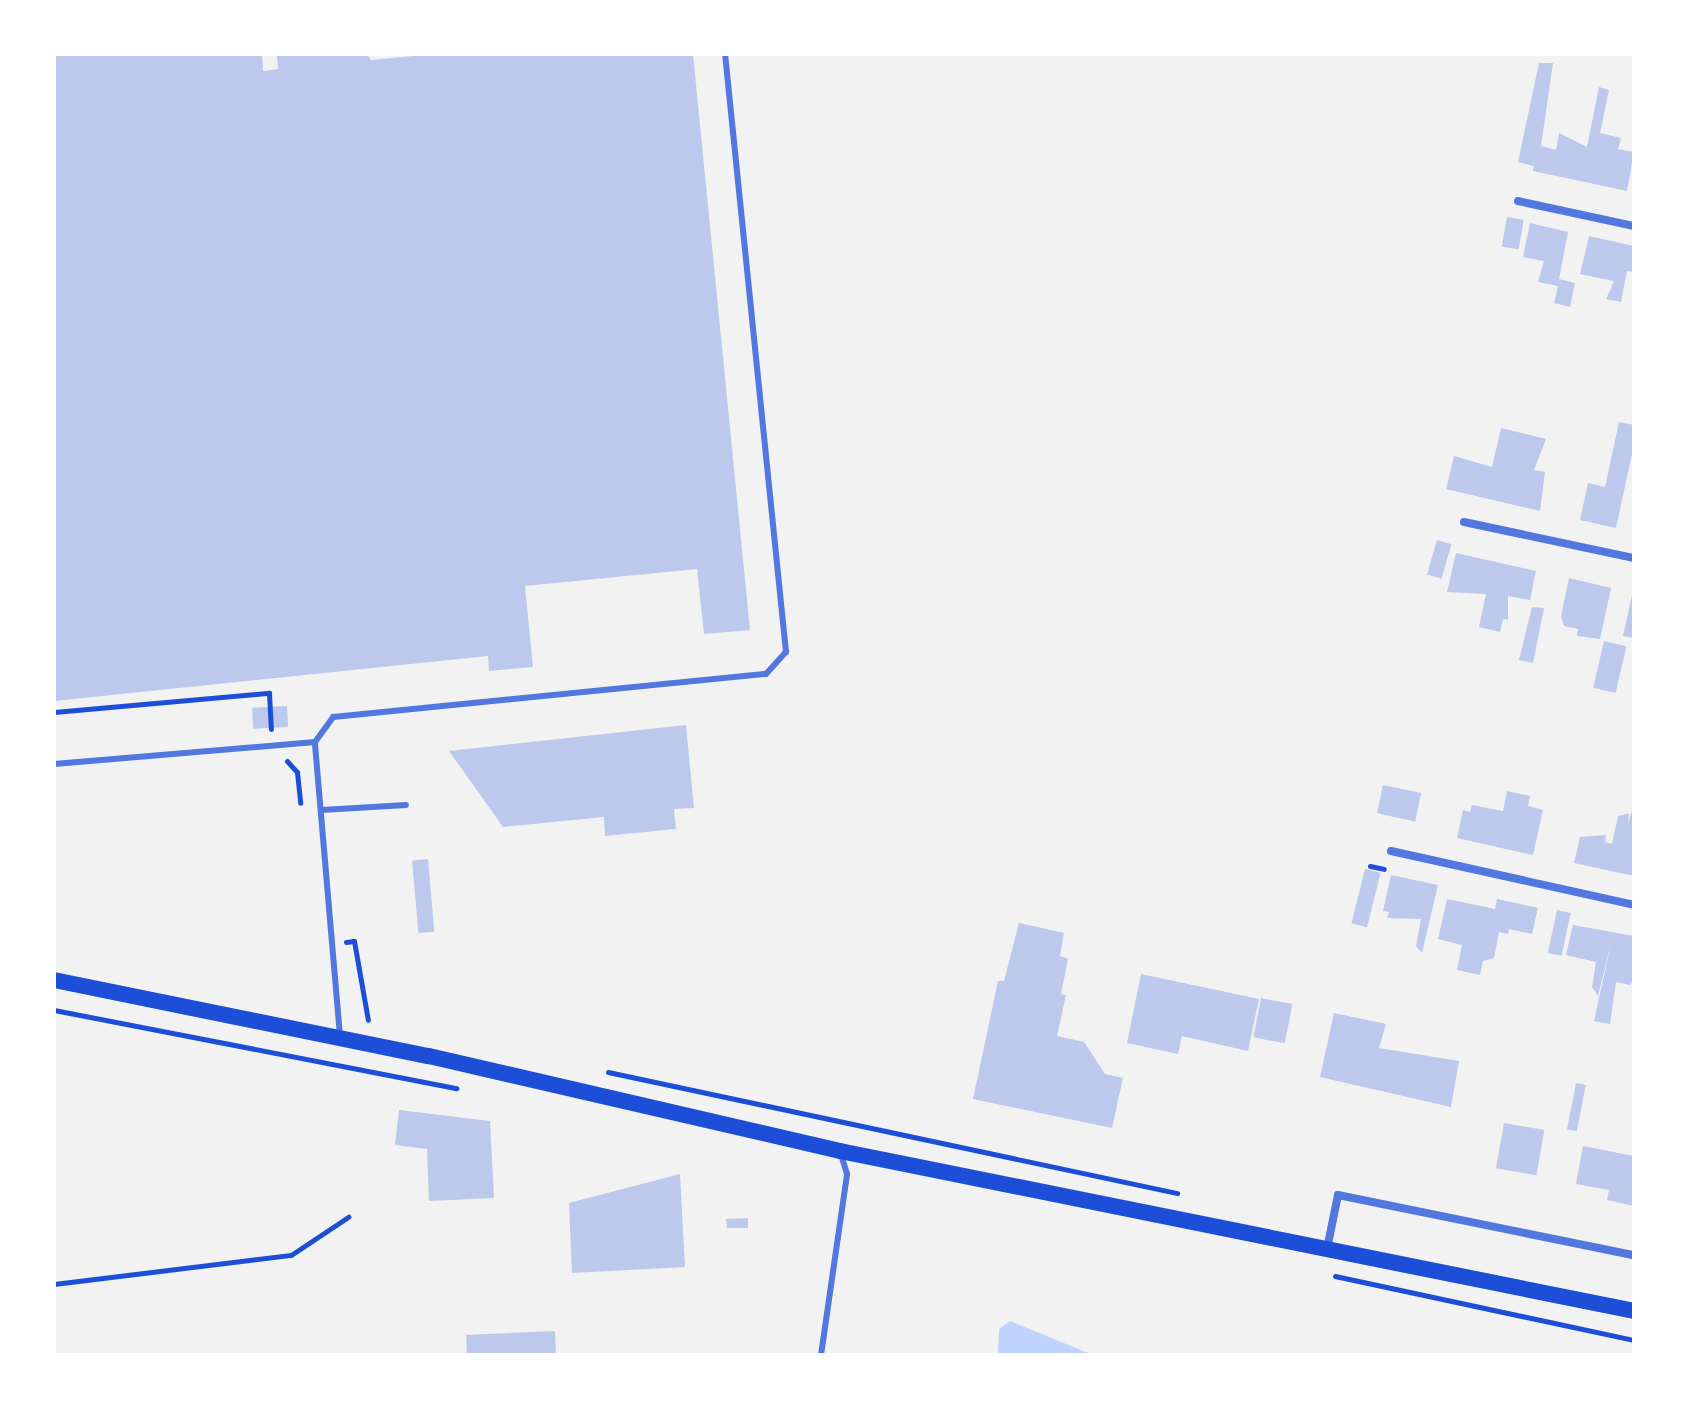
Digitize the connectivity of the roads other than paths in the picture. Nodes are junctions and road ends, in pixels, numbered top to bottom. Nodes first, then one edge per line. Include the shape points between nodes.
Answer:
1 (725, 54) edge
2 (1518, 201) dead end
3 (1634, 226) edge
4 (1464, 522) dead end
5 (1634, 558) edge
6 (315, 742) junction
7 (54, 764) edge
8 (406, 805) dead end
9 (322, 810) junction
10 (1391, 851) dead end
11 (1634, 905) edge
12 (54, 980) edge
13 (340, 1037) junction
14 (840, 1151) junction
15 (1327, 1249) junction
16 (1634, 1255) edge
17 (1634, 1311) edge
18 (821, 1355) edge

1 - 6 lane via 786,652 766,674 333,717
2 - 3 street
4 - 5 street
6 - 7 lane
6 - 9 lane
8 - 9 lane
9 - 13 lane
10 - 11 street
12 - 13 main road
13 - 14 main road
14 - 15 main road
14 - 18 lane via 847,1174
15 - 16 street via 1338,1195
15 - 17 main road

